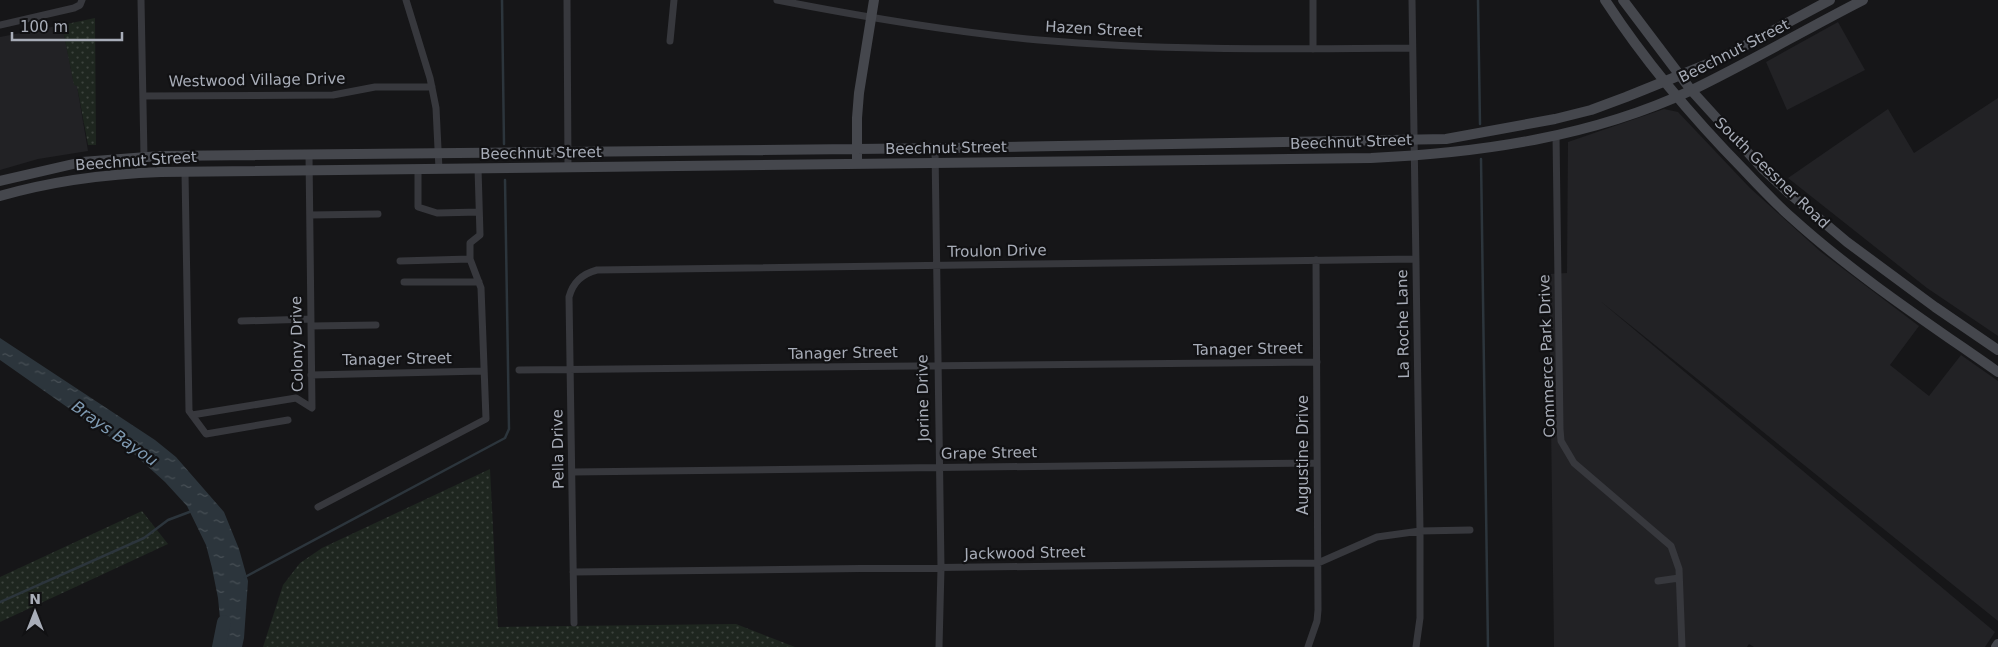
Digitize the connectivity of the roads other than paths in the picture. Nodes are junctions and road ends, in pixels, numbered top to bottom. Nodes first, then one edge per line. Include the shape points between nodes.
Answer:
1 (82, 0) edge
2 (141, 0) edge
3 (406, 0) edge
4 (567, 0) edge
5 (674, 0) edge
6 (777, 0) edge
7 (874, 0) edge
8 (1313, 0) edge
9 (1412, 0) edge
10 (1605, 0) edge
11 (1623, 0) edge
12 (1830, 0) edge
13 (1864, 0) edge
14 (871, 18) junction
15 (0, 25) edge
16 (1781, 26) junction
17 (1789, 40) junction
18 (670, 41) dead end
19 (1412, 48) junction
20 (1314, 49) junction
21 (1679, 76) junction
22 (1664, 83) junction
23 (432, 87) junction
24 (1691, 90) junction
25 (143, 96) junction
26 (1676, 97) junction
27 (1556, 135) junction
28 (1414, 142) junction
29 (1262, 144) junction
30 (1091, 146) junction
31 (935, 148) junction
32 (857, 149) junction
33 (712, 150) junction
34 (568, 152) junction
35 (438, 153) junction
36 (309, 155) junction
37 (144, 156) junction
38 (204, 156) junction
39 (1414, 156) junction
40 (1263, 159) junction
41 (82, 162) junction
42 (1091, 162) junction
43 (857, 164) junction
44 (935, 164) junction
45 (712, 166) junction
46 (568, 167) junction
47 (478, 168) junction
48 (418, 169) junction
49 (439, 169) junction
50 (309, 170) junction
51 (185, 172) junction
52 (204, 172) junction
53 (86, 178) junction
54 (0, 180) edge
55 (0, 196) edge
56 (480, 212) junction
57 (378, 214) dead end
58 (310, 215) junction
59 (470, 259) junction
60 (1416, 259) junction
61 (1316, 260) junction
62 (400, 261) dead end
63 (937, 265) junction
64 (580, 278) joint
65 (404, 282) dead end
66 (479, 282) junction
67 (1935, 307) junction
68 (241, 322) dead end
69 (1926, 322) junction
70 (311, 323) junction
71 (376, 325) dead end
72 (1998, 350) edge
73 (1317, 362) junction
74 (938, 366) junction
75 (519, 370) dead end
76 (570, 370) junction
77 (483, 372) junction
78 (1998, 372) edge
79 (312, 375) junction
80 (192, 415) junction
81 (288, 420) dead end
82 (1317, 463) junction
83 (939, 467) junction
84 (572, 472) junction
85 (318, 506) dead end
86 (1470, 530) dead end
87 (1420, 531) junction
88 (1318, 563) junction
89 (941, 568) junction
90 (573, 572) junction
91 (1679, 578) junction
92 (1658, 581) dead end
93 (574, 624) dead end
94 (939, 647) edge
95 (1308, 647) edge
96 (1416, 647) edge
97 (1682, 647) edge

1 - 15 street via 74,8
2 - 25 street
3 - 23 street
4 - 34 street
5 - 18 street
6 - 14 street, Hazen Street
7 - 14 main road
8 - 20 street
9 - 19 street, La Roche Lane
10 - 22 main road, South Gessner Road
11 - 21 main road, South Gessner Road
12 - 16 main road, Beechnut Street
13 - 17 main road, Beechnut Street
14 - 20 street, Hazen Street via 1038,40 1204,49
14 - 32 main road via 859,92
16 - 17 main road
16 - 21 main road, Beechnut Street via 1720,59
17 - 24 main road, Beechnut Street
19 - 20 street, Hazen Street
19 - 28 street, La Roche Lane
21 - 22 main road, Beechnut Street
21 - 24 main road, South Gessner Road
22 - 26 main road, South Gessner Road
22 - 28 main road, Beechnut Street via 1591,110 1555,119 1470,136
23 - 25 street, Westwood Village Drive via 375,87 333,95
23 - 35 street
24 - 26 main road, Beechnut Street
24 - 67 main road, South Gessner Road via 1762,168 1805,208
25 - 37 street
26 - 27 main road, Beechnut Street
26 - 69 main road, South Gessner Road via 1791,217
27 - 39 main road, Beechnut Street via 1493,147
27 - 91 street, Commerce Park Drive via 1562,441 1574,463 1671,546
28 - 29 main road, Beechnut Street
28 - 39 street, La Roche Lane
29 - 30 main road, Beechnut Street
29 - 40 main road
30 - 31 main road, Beechnut Street
30 - 42 main road
31 - 32 main road, Beechnut Street
31 - 44 street, Jorine Drive
32 - 33 main road, Beechnut Street
32 - 43 main road
33 - 34 main road, Beechnut Street
33 - 45 main road
34 - 35 main road, Beechnut Street
34 - 46 street
35 - 36 main road, Beechnut Street
35 - 49 street
36 - 38 main road, Beechnut Street
36 - 50 street, Colony Drive
37 - 38 main road, Beechnut Street
37 - 41 main road, Beechnut Street
38 - 52 main road
39 - 40 main road, Beechnut Street
39 - 60 street, La Roche Lane
40 - 42 main road, Beechnut Street
41 - 53 main road
41 - 54 main road, Beechnut Street
42 - 44 main road, Beechnut Street
43 - 44 main road, Beechnut Street
43 - 45 main road, Beechnut Street
44 - 63 street, Jorine Drive
45 - 46 main road, Beechnut Street
46 - 47 main road, Beechnut Street
47 - 49 main road, Beechnut Street
47 - 56 street
48 - 49 main road, Beechnut Street
48 - 50 main road, Beechnut Street
48 - 56 street via 418,207 437,213
50 - 52 main road, Beechnut Street
50 - 58 street, Colony Drive
51 - 52 main road, Beechnut Street
51 - 53 main road, Beechnut Street
51 - 80 street via 189,411
53 - 55 main road, Beechnut Street
56 - 59 street via 480,235 470,243
57 - 58 street
58 - 70 street, Colony Drive
59 - 62 street
59 - 66 street
60 - 61 street, Troulon Drive
60 - 87 street, La Roche Lane
61 - 63 street, Troulon Drive
61 - 73 street, Augustine Drive
63 - 64 street, Troulon Drive via 597,270
63 - 74 street, Jorine Drive
64 - 76 street, Pella Drive via 569,297
65 - 66 street
66 - 77 street
67 - 69 main road
67 - 72 main road, South Gessner Road
68 - 70 street
69 - 78 main road, South Gessner Road
70 - 71 street
70 - 79 street, Colony Drive
73 - 74 street, Tanager Street
73 - 82 street, Augustine Drive
74 - 76 street, Tanager Street
74 - 83 street, Jorine Drive
75 - 76 street, Tanager Street
76 - 84 street, Pella Drive
77 - 79 street, Tanager Street
77 - 85 street via 486,419
79 - 80 street, Colony Drive via 312,408 296,398
80 - 81 street via 206,434
82 - 83 street, Grape Street
82 - 88 street, Augustine Drive
83 - 84 street, Grape Street
83 - 89 street, Jorine Drive
84 - 90 street, Pella Drive
86 - 87 street, Jackwood Street
87 - 88 street, Jackwood Street via 1374,537
87 - 96 street, La Roche Lane via 1420,618
88 - 89 street, Jackwood Street
88 - 95 street, Augustine Drive via 1318,610
89 - 90 street, Jackwood Street
89 - 94 street, Jorine Drive
90 - 93 street, Pella Drive
91 - 92 street
91 - 97 street, Commerce Park Drive

